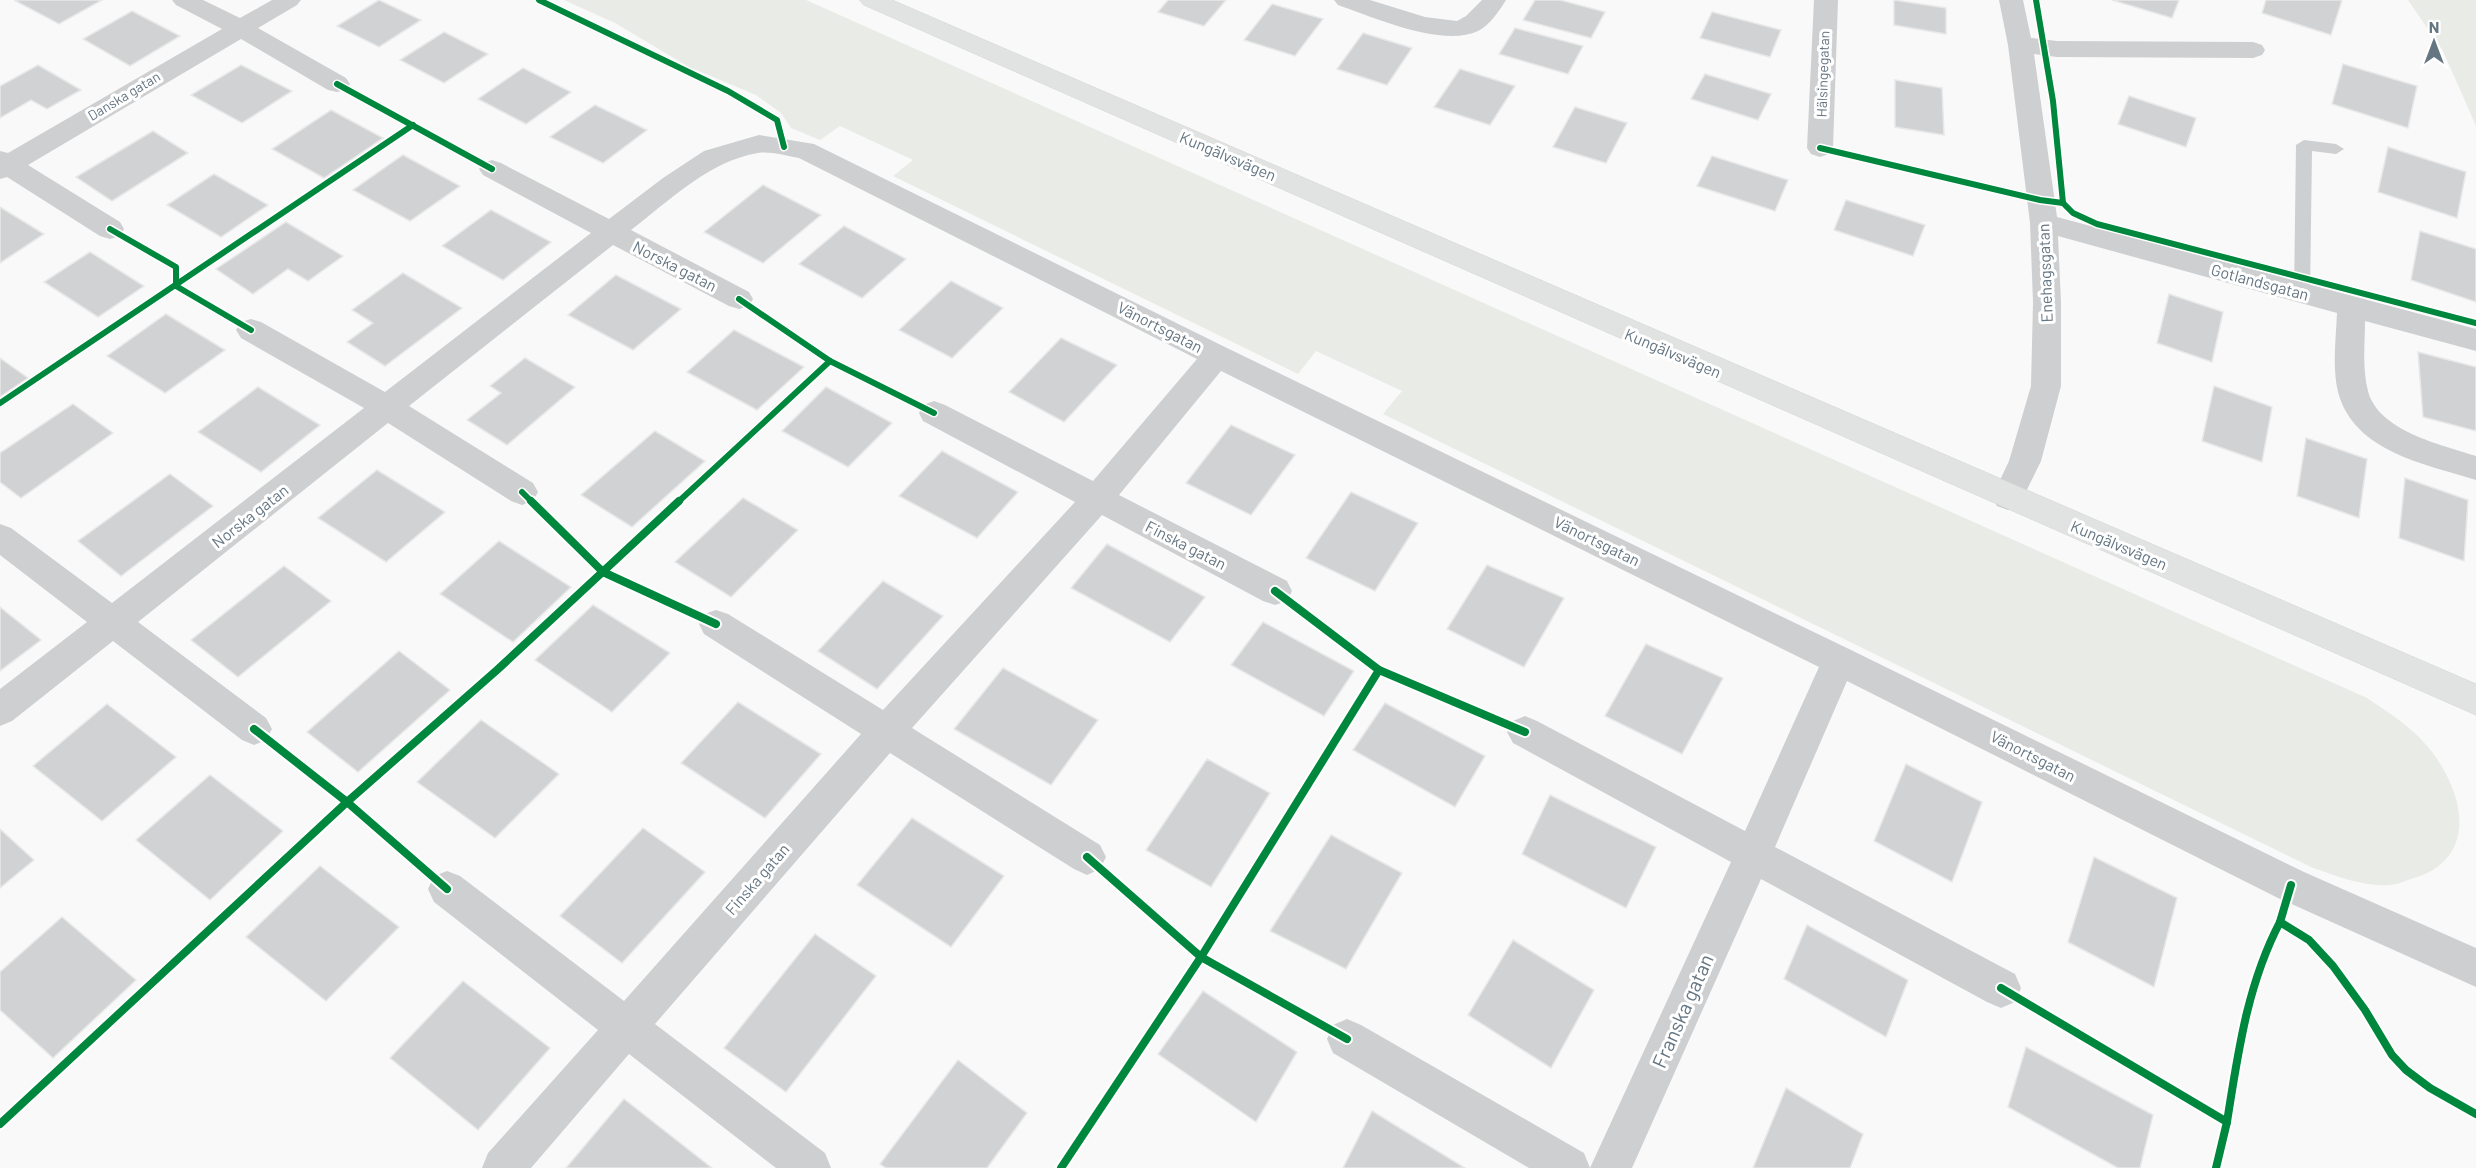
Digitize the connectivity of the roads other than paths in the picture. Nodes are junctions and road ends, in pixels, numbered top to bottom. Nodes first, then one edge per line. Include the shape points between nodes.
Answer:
1 (184, 0) edge
2 (289, 0) edge
3 (872, 0) edge
4 (1346, 0) edge
5 (1494, 0) edge
6 (1826, 0) edge
7 (2011, 0) edge
8 (240, 28) junction
9 (2020, 45) junction
10 (2253, 50) dead end
11 (337, 84) dead end
12 (1820, 148) dead end
13 (2336, 149) dead end
14 (713, 157) joint
15 (3, 165) edge
16 (492, 169) dead end
17 (2044, 223) junction
18 (110, 229) dead end
19 (610, 233) junction
20 (2302, 294) junction
21 (739, 299) dead end
22 (2351, 307) junction
23 (251, 330) dead end
24 (2476, 340) edge
25 (1217, 356) junction
26 (388, 408) junction
27 (934, 413) dead end
28 (2476, 468) edge
29 (522, 492) dead end
30 (2008, 497) junction
31 (1097, 499) junction
32 (0, 537) edge
33 (1275, 591) dead end
34 (113, 624) junction
35 (716, 624) dead end
36 (1839, 660) junction
37 (2476, 700) edge
38 (0, 710) edge
39 (254, 729) dead end
40 (886, 732) junction
41 (1525, 732) dead end
42 (1754, 853) junction
43 (1087, 857) dead end
44 (447, 889) dead end
45 (2476, 968) edge
46 (2001, 988) dead end
47 (627, 1026) junction
48 (1347, 1039) dead end
49 (503, 1168) edge
50 (810, 1168) edge
51 (1569, 1168) edge
52 (1611, 1168) edge

1 - 8 street
2 - 8 street, Danska gatan
3 - 30 main road, Kungälvsvägen
4 - 5 street via 1452,29 1469,26
6 - 12 street, Hälsingegatan
7 - 9 street, Enehagsgatan
8 - 11 street
8 - 15 street, Danska gatan
9 - 10 street via 2058,49
9 - 17 street, Enehagsgatan
13 - 20 lane via 2304,145
14 - 19 street, Norska gatan
14 - 25 street, Vänortsgatan via 759,144 806,150
15 - 18 street, Danska gatan
16 - 19 street, Norska gatan
17 - 20 street, Gotlandsgatan
17 - 30 street, Enehagsgatan via 2046,386 2025,461
19 - 21 street, Norska gatan
19 - 26 street, Norska gatan
20 - 22 street, Gotlandsgatan
22 - 24 street, Gotlandsgatan
22 - 28 street via 2353,392 2366,419 2401,442
23 - 26 street
25 - 31 street, Finska gatan
25 - 36 street, Vänortsgatan
26 - 29 street
26 - 34 street, Norska gatan
27 - 31 street, Finska gatan
30 - 37 main road, Kungälvsvägen
31 - 33 street, Finska gatan
31 - 40 street, Finska gatan
32 - 34 street
34 - 38 street, Norska gatan
34 - 39 street
35 - 40 street
36 - 42 street, Franska gatan
36 - 45 street, Vänortsgatan via 2291,885
40 - 43 street
40 - 47 street, Finska gatan
41 - 42 street
42 - 46 street
42 - 52 street, Franska gatan
44 - 47 street
47 - 49 street, Finska gatan
47 - 50 street
48 - 51 street

